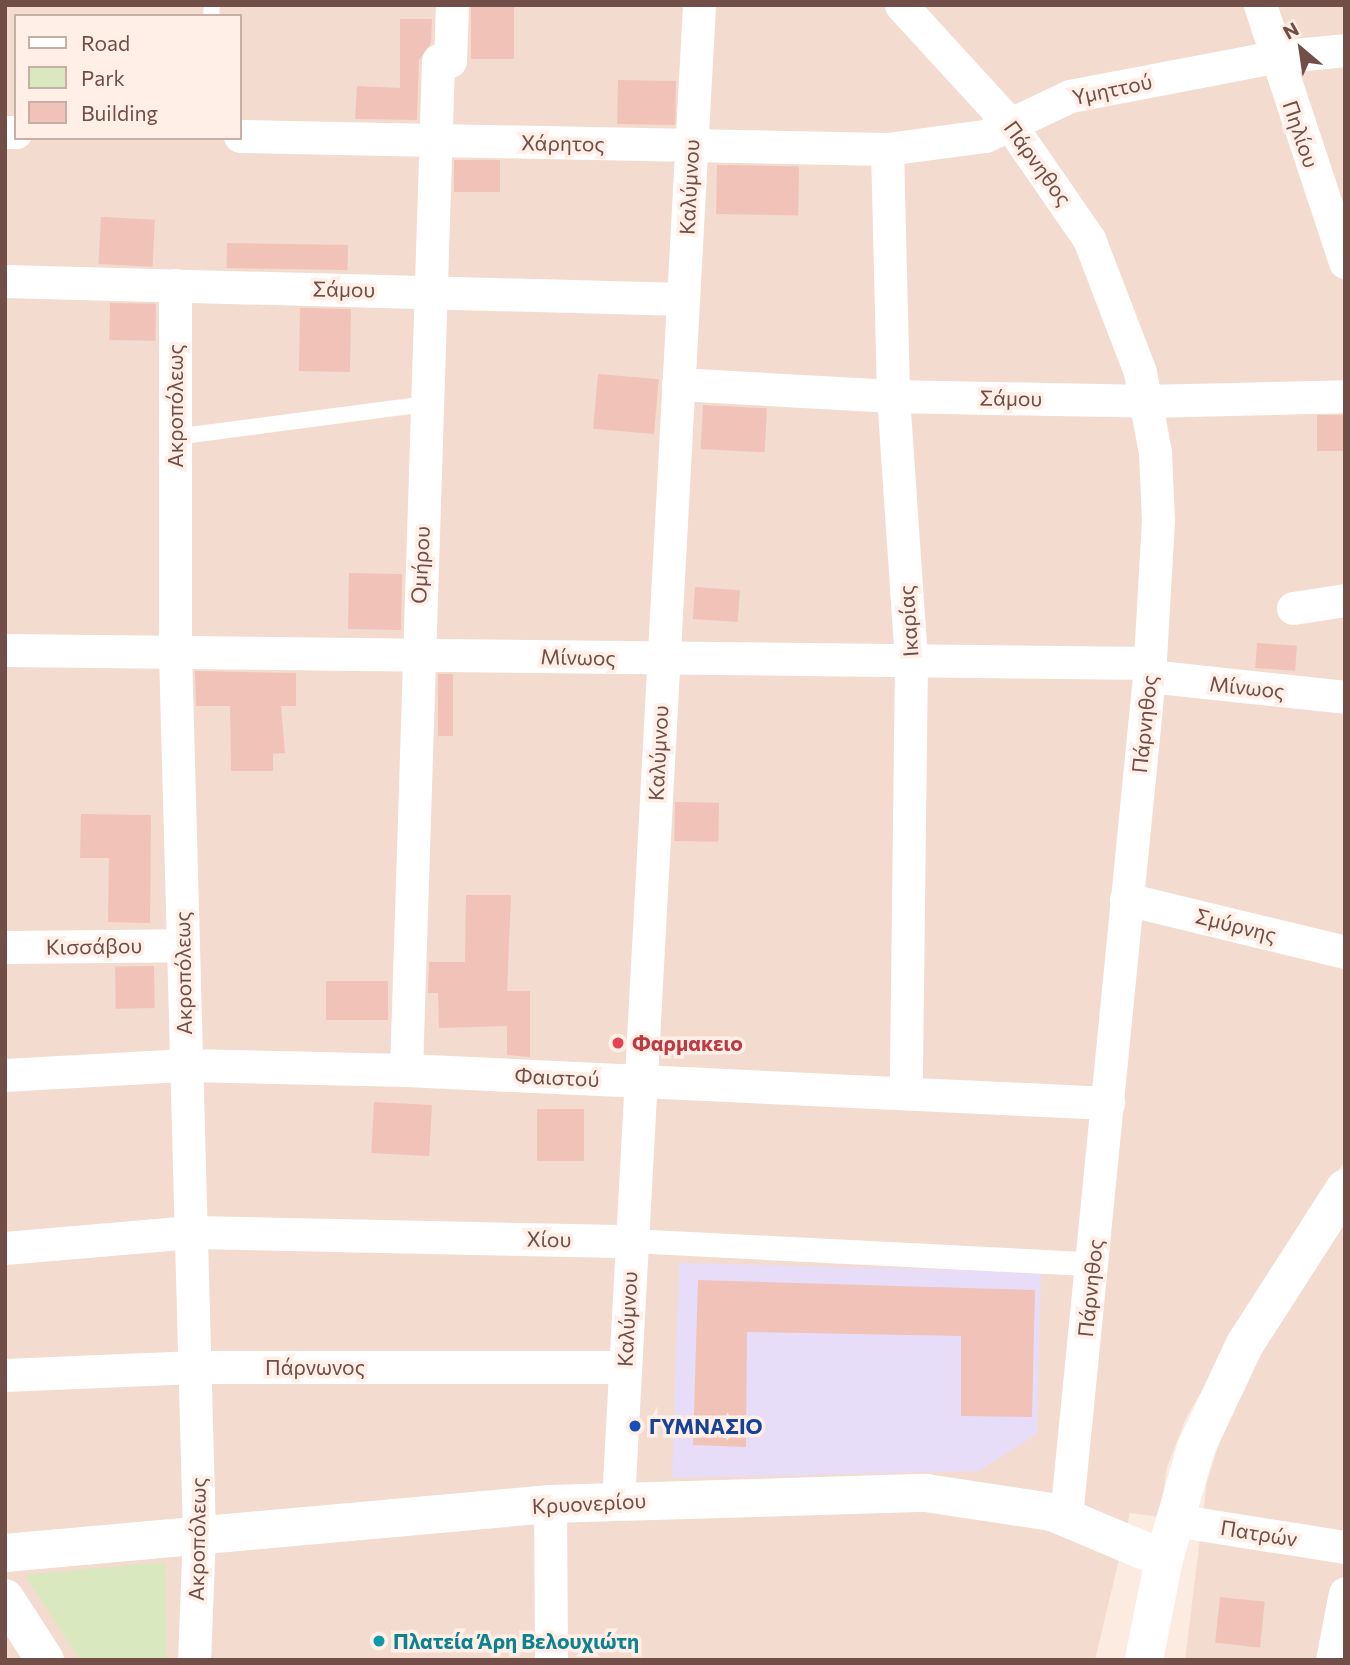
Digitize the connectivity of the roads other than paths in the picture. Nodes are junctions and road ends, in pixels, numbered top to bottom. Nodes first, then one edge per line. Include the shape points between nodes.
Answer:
1 (452, 5) edge
2 (699, 5) edge
3 (901, 5) edge
4 (1260, 5) edge
5 (1345, 50) edge
6 (1274, 57) junction
7 (1009, 122) junction
8 (242, 136) edge
9 (434, 140) junction
10 (691, 146) junction
11 (887, 149) junction
12 (1345, 262) edge
13 (5, 281) edge
14 (175, 285) junction
15 (432, 292) junction
16 (683, 299) junction
17 (678, 384) junction
18 (893, 396) junction
19 (1345, 396) edge
20 (1147, 401) junction
21 (427, 404) junction
22 (175, 437) junction
23 (1345, 600) edge
24 (1293, 608) dead end
25 (5, 650) edge
26 (174, 652) junction
27 (416, 655) junction
28 (663, 658) junction
29 (911, 660) junction
30 (1149, 669) junction
31 (1345, 696) edge
32 (1126, 899) junction
33 (183, 945) junction
34 (5, 947) edge
35 (1345, 953) edge
36 (186, 1065) junction
37 (406, 1070) junction
38 (5, 1075) edge
39 (640, 1082) junction
40 (906, 1092) junction
41 (1108, 1103) junction
42 (1345, 1188) edge
43 (191, 1232) junction
44 (632, 1241) junction
45 (5, 1248) edge
46 (1092, 1264) junction
47 (195, 1367) junction
48 (625, 1367) junction
49 (5, 1375) edge
50 (618, 1501) junction
51 (550, 1504) junction
52 (1066, 1517) junction
53 (1174, 1520) junction
54 (199, 1532) junction
55 (1345, 1547) edge
56 (5, 1553) edge
57 (1164, 1559) junction
58 (1345, 1593) edge
59 (5, 1598) edge
60 (26, 1644) edge
61 (194, 1660) edge
62 (551, 1660) edge
63 (1144, 1660) edge
64 (1332, 1660) edge

1 - 9 street, Ομήρου
2 - 10 street, Καλύμνου
3 - 7 street, Πάρνηθος
4 - 6 street, Πηλίου
5 - 6 street, Υμηττού
6 - 7 street, Υμηττού via 1070,96
6 - 12 street, Πηλίου
7 - 11 street, Υμηττού via 953,144
7 - 20 street, Πάρνηθος via 1089,239
8 - 9 street, Χάρητος
9 - 10 street, Χάρητος
9 - 15 street, Ομήρου
10 - 11 street, Χάρητος
10 - 16 street, Καλύμνου
11 - 18 street, Ικαρίας
13 - 14 street, Σάμου
14 - 15 street, Σάμου
14 - 22 street, Ακροπόλεως
15 - 16 street, Σάμου
15 - 21 street, Ομήρου
16 - 17 street, Καλύμνου
17 - 18 street, Σάμου
17 - 28 street, Καλύμνου
18 - 20 street, Σάμου
18 - 29 street, Ικαρίας
19 - 20 street, Σάμου
20 - 30 street, Πάρνηθος via 1158,497
21 - 22 lane
21 - 27 street, Ομήρου
22 - 26 street, Ακροπόλεως
23 - 24 street
25 - 26 street, Μίνωος
26 - 27 street, Μίνωος
26 - 33 street, Ακροπόλεως
27 - 28 street, Μίνωος
27 - 37 street, Ομήρου
28 - 29 street, Μίνωος
28 - 39 street, Καλύμνου
29 - 30 street, Μίνωος
29 - 40 street, Ικαρίας
30 - 31 street, Μίνωος
30 - 32 street, Πάρνηθος
32 - 35 street, Σμύρνης
32 - 41 street, Πάρνηθος
33 - 34 street, Κισσάβου
33 - 36 street, Ακροπόλεως
36 - 37 street, Φαιστού
36 - 38 street, Φαιστού
36 - 43 street, Ακροπόλεως
37 - 39 street, Φαιστού
39 - 40 street, Φαιστού
39 - 44 street, Καλύμνου
40 - 41 street, Φαιστού
41 - 46 street, Πάρνηθος
42 - 53 street via 1245,1344 1196,1448
43 - 44 street, Χίου
43 - 45 street, Χίου
43 - 47 street, Ακροπόλεως
44 - 46 street, Χίου
44 - 48 street, Καλύμνου
46 - 52 street, Πάρνηθος
47 - 48 street, Πάρνωνος
47 - 49 street, Πάρνωνος
47 - 54 street, Ακροπόλεως
48 - 50 street, Καλύμνου
50 - 51 street, Κρυονερίου
50 - 52 street, Κρυονερίου via 926,1493
51 - 54 street, Κρυονερίου
51 - 62 street
52 - 57 street, Κρυονερίου
53 - 55 street, Πατρών
53 - 57 street
54 - 56 street, Κρυονερίου
54 - 61 street, Ακροπόλεως
57 - 63 street
58 - 64 street
59 - 60 street

